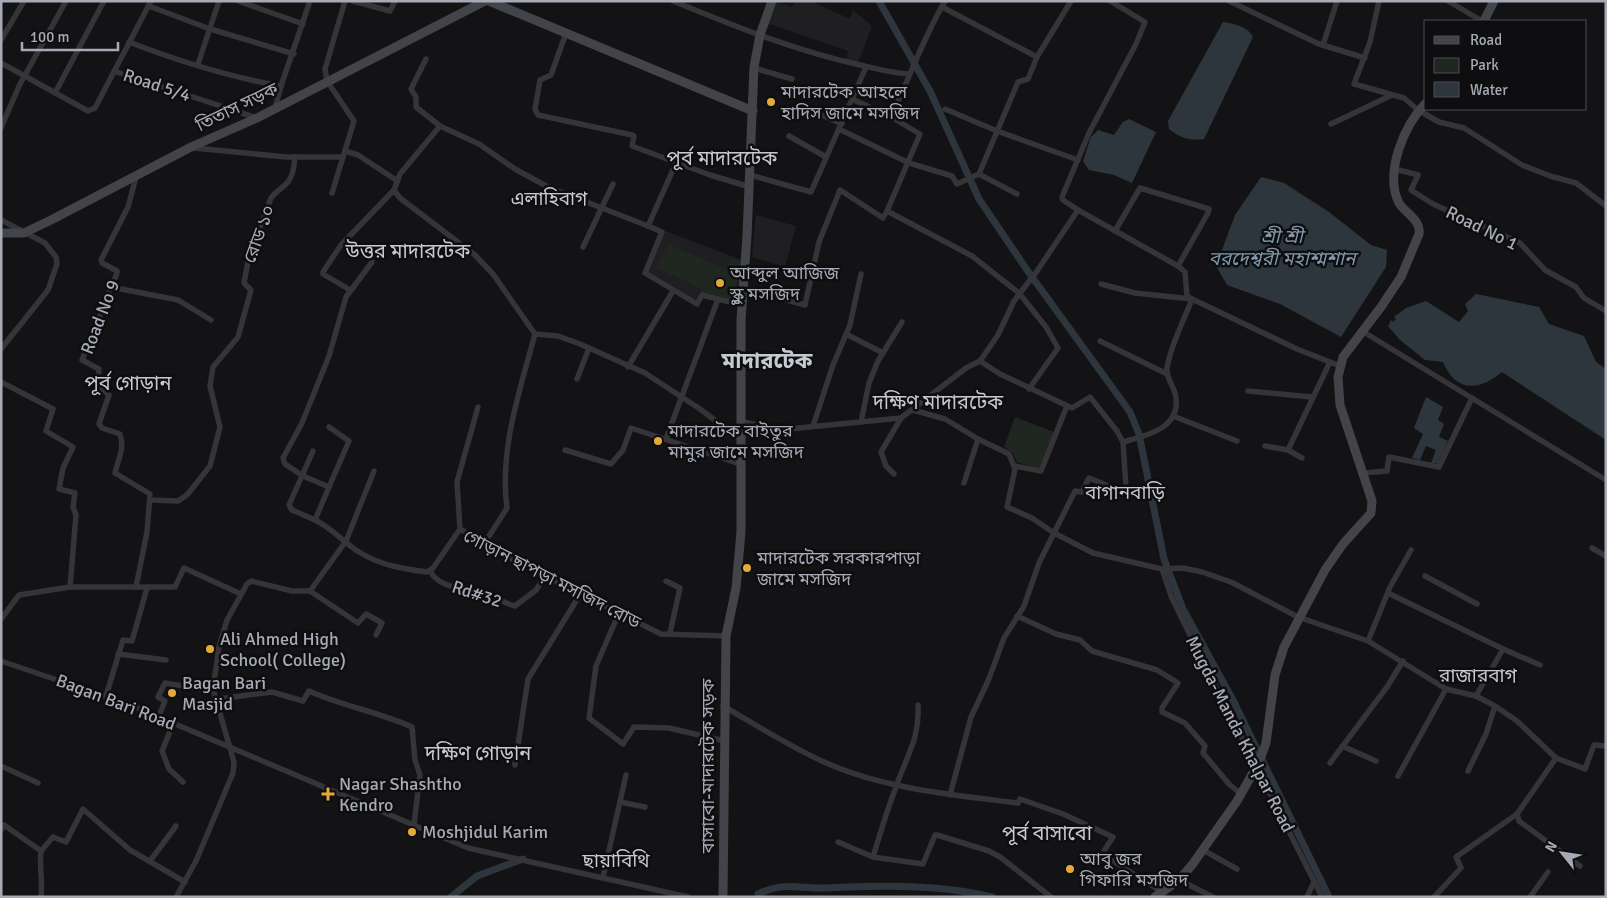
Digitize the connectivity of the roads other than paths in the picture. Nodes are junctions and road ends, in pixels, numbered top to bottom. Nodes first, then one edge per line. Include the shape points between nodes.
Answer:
1 (24, 1) edge
2 (66, 1) edge
3 (104, 1) edge
4 (219, 1) edge
5 (238, 1) edge
6 (310, 1) edge
7 (344, 1) edge
8 (353, 1) edge
9 (395, 1) edge
10 (487, 1) edge
11 (673, 1) edge
12 (772, 1) edge
13 (1071, 1) edge
14 (1110, 1) edge
15 (1229, 1) edge
16 (1337, 1) edge
17 (1379, 1) edge
18 (1448, 1) edge
19 (1494, 1) edge
20 (150, 3) edge
21 (943, 4) edge
22 (1481, 20) edge
23 (1484, 20) edge
24 (303, 24) junction
25 (210, 29) junction
26 (566, 33) junction
27 (760, 35) junction
28 (1, 40) edge
29 (129, 42) junction
30 (1323, 45) junction
31 (294, 54) junction
32 (1037, 57) junction
33 (1365, 58) junction
34 (426, 59) dead end
35 (1, 63) edge
36 (198, 64) junction
37 (866, 67) junction
38 (754, 68) junction
39 (114, 71) junction
40 (909, 74) junction
41 (25, 76) junction
42 (792, 79) dead end
43 (327, 80) junction
44 (282, 86) junction
45 (841, 92) dead end
46 (54, 93) junction
47 (1392, 95) junction
48 (853, 98) junction
49 (1424, 105) edge
50 (275, 108) junction
51 (806, 108) dead end
52 (945, 109) dead end
53 (1418, 110) junction
54 (754, 111) junction
55 (891, 117) junction
56 (257, 118) junction
57 (1331, 124) dead end
58 (440, 126) junction
59 (841, 127) junction
60 (1, 128) edge
61 (997, 131) junction
62 (789, 136) dead end
63 (192, 147) junction
64 (344, 154) junction
65 (295, 157) junction
66 (826, 157) junction
67 (1078, 160) junction
68 (676, 163) junction
69 (908, 163) junction
70 (1395, 168) junction
71 (976, 174) junction
72 (750, 175) junction
73 (136, 178) junction
74 (396, 180) junction
75 (613, 184) dead end
76 (750, 187) junction
77 (394, 190) junction
78 (332, 193) dead end
79 (1017, 194) dead end
80 (601, 206) junction
81 (1606, 206) edge
82 (1078, 210) junction
83 (887, 211) junction
84 (1, 220) edge
85 (648, 226) junction
86 (1115, 231) junction
87 (1, 233) edge
88 (24, 233) junction
89 (583, 247) dead end
90 (372, 262) dead end
91 (1178, 266) junction
92 (861, 274) dead end
93 (1101, 284) dead end
94 (111, 287) junction
95 (743, 288) junction
96 (350, 290) junction
97 (673, 291) junction
98 (1019, 293) junction
99 (718, 299) junction
100 (1192, 299) junction
101 (742, 305) junction
102 (1606, 311) edge
103 (211, 320) dead end
104 (902, 322) dead end
105 (1362, 331) junction
106 (535, 334) junction
107 (846, 334) junction
108 (1100, 341) dead end
109 (589, 348) junction
110 (1, 349) edge
111 (884, 353) junction
112 (980, 361) junction
113 (1330, 362) junction
114 (1340, 366) junction
115 (628, 367) junction
116 (1167, 374) junction
117 (577, 379) dead end
118 (1, 382) edge
119 (1029, 389) junction
120 (1248, 391) dead end
121 (680, 395) junction
122 (1312, 398) junction
123 (1472, 398) junction
124 (1067, 406) junction
125 (478, 407) dead end
126 (913, 410) junction
127 (1173, 416) junction
128 (901, 418) junction
129 (740, 421) junction
130 (861, 422) junction
131 (813, 426) junction
132 (329, 427) dead end
133 (666, 438) junction
134 (740, 439) junction
135 (978, 439) junction
136 (1237, 441) dead end
137 (1123, 442) junction
138 (1264, 446) dead end
139 (565, 450) dead end
140 (1288, 450) junction
141 (313, 451) dead end
142 (1302, 458) dead end
143 (740, 464) junction
144 (1014, 466) junction
145 (374, 472) dead end
146 (1363, 473) junction
147 (894, 474) dead end
148 (303, 476) junction
149 (1606, 480) edge
150 (964, 483) dead end
151 (329, 487) junction
152 (150, 500) junction
153 (315, 520) junction
154 (460, 529) junction
155 (1054, 533) junction
156 (346, 541) junction
157 (484, 544) junction
158 (1592, 548) dead end
159 (1411, 550) dead end
160 (1606, 556) edge
161 (1164, 569) junction
162 (430, 571) junction
163 (545, 576) junction
164 (1426, 576) dead end
165 (666, 580) dead end
166 (70, 587) junction
167 (136, 587) junction
168 (147, 588) junction
169 (310, 591) junction
170 (581, 593) junction
171 (1388, 593) junction
172 (241, 594) junction
173 (1477, 604) dead end
174 (619, 613) junction
175 (1017, 616) junction
176 (1298, 616) junction
177 (1, 619) edge
178 (670, 634) junction
179 (376, 635) dead end
180 (726, 636) junction
181 (1368, 641) junction
182 (1503, 649) junction
183 (118, 654) junction
184 (166, 660) dead end
185 (1, 661) edge
186 (1403, 661) junction
187 (1540, 665) dead end
188 (1446, 689) junction
189 (214, 691) junction
190 (106, 696) junction
191 (1476, 696) junction
192 (218, 699) junction
193 (918, 705) dead end
194 (723, 706) junction
195 (1495, 706) junction
196 (158, 718) junction
197 (173, 724) junction
198 (725, 741) junction
199 (1342, 746) junction
200 (1606, 746) edge
201 (230, 747) junction
202 (1556, 758) junction
203 (1376, 761) dead end
204 (1330, 763) dead end
205 (1258, 764) junction
206 (515, 765) dead end
207 (1, 766) edge
208 (1468, 771) dead end
209 (626, 776) dead end
210 (1398, 776) dead end
211 (183, 782) dead end
212 (38, 783) dead end
213 (896, 785) junction
214 (1241, 794) junction
215 (950, 795) junction
216 (620, 802) junction
217 (645, 807) dead end
218 (1517, 814) junction
219 (414, 824) junction
220 (176, 826) dead end
221 (1, 830) edge
222 (838, 842) dead end
223 (1203, 850) junction
224 (41, 851) junction
225 (873, 857) junction
226 (150, 861) junction
227 (1580, 866) dead end
228 (1237, 869) dead end
229 (1548, 872) dead end
230 (603, 878) junction
231 (1179, 880) junction
232 (185, 882) junction
233 (1314, 882) junction
234 (1158, 894) edge
235 (41, 897) edge
236 (176, 897) edge
237 (688, 897) edge
238 (723, 897) edge
239 (1051, 897) edge
240 (1213, 897) edge
241 (1307, 897) edge
242 (1322, 897) edge
243 (1435, 897) edge
244 (1530, 897) edge

1 - 28 street
2 - 41 street
3 - 46 street
4 - 25 street
5 - 24 street
6 - 24 street
7 - 43 street via 325,69
8 - 9 street via 390,11
10 - 26 street
10 - 43 street, তিতাস সড়ক
11 - 27 street
12 - 27 street, বাসাবো-মাদারটেক সড়ক
13 - 32 street
14 - 67 street via 1145,22 1088,133
15 - 30 street
16 - 30 street
17 - 33 street
18 - 22 street
19 - 23 street
20 - 25 street
20 - 29 street
21 - 32 street
21 - 40 street
24 - 31 street
25 - 31 street
25 - 36 street
26 - 54 street
26 - 68 street via 551,75 540,80 535,112 632,135 632,146
27 - 37 street
27 - 38 street, বাসাবো-মাদারটেক সড়ক
29 - 36 street via 173,59
29 - 39 street
30 - 33 street
31 - 44 street
32 - 61 street via 1028,79 1018,82
33 - 47 street via 1354,84
34 - 58 street via 411,89 416,107
35 - 41 street
36 - 44 street via 244,80
37 - 40 street
37 - 48 street
38 - 42 street
38 - 54 street, বাসাবো-মাদারটেক সড়ক
39 - 46 street via 95,108 88,111
39 - 56 street, Road 5/4
40 - 55 street
41 - 46 street
41 - 60 street
43 - 50 street, তিতাস সড়ক
43 - 64 street via 354,121
44 - 50 street
45 - 48 street
47 - 53 street via 1404,98
47 - 57 street
48 - 55 street
48 - 59 street
49 - 53 street
50 - 56 street, তিতাস সড়ক
51 - 59 street
52 - 61 street
53 - 70 street via 1401,143
53 - 81 street via 1439,122 1464,128 1522,165 1576,183
54 - 72 street, বাসাবো-মাদারটেক সড়ক
55 - 69 street via 920,134
56 - 63 street, তিতাস সড়ক
58 - 74 street
58 - 80 street via 479,144 548,187
59 - 66 street
59 - 69 street
61 - 67 street
61 - 71 street
62 - 66 street
63 - 65 street
63 - 73 street, তিতাস সড়ক
64 - 65 street
64 - 74 street via 358,156
64 - 78 street
65 - 152 street, রোড ১০ via 292,174 271,198 249,256 244,283 251,290 238,337 213,367 210,386 220,427 210,466 187,495 178,501
66 - 72 street via 811,192
67 - 82 street via 1062,199
68 - 76 street
68 - 85 street
69 - 71 street via 952,176 957,184
69 - 83 street
70 - 102 street, Road No 1 via 1418,175 1411,190 1433,204 1520,242 1546,270 1576,286 1584,298
70 - 105 street via 1395,192 1400,205 1420,231 1401,277
71 - 79 street
72 - 76 street, বাসাবো-মাদারটেক সড়ক
73 - 88 street, তিতাস সড়ক
73 - 94 street, Road No 9 via 128,207 101,260 117,274
74 - 77 street
75 - 80 street
76 - 95 street, বাসাবো-মাদারটেক সড়ক
77 - 96 street via 341,245 323,272
77 - 106 street via 407,204 475,255 493,274
80 - 85 street
80 - 89 street
82 - 86 street
82 - 98 street via 1038,271
83 - 95 street via 883,218 840,190 819,242 805,305
83 - 98 street via 972,256
84 - 88 street
85 - 97 street via 662,232 645,273
86 - 91 street
86 - 91 street via 1140,188 1209,209
87 - 88 street, তিতাস সড়ক
88 - 110 street via 45,243 56,257 55,275 43,297
90 - 96 street
91 - 100 street via 1185,272 1188,296
92 - 107 street
93 - 100 street via 1135,293
94 - 103 street via 178,300
94 - 152 street, Road No 9 via 82,360 99,369 98,385 109,395 99,424 122,438 123,448 115,473 148,491
95 - 101 street, বাসাবো-মাদারটেক সড়ক
96 - 148 street via 329,356 302,423 283,458 285,464
97 - 99 street via 697,304 702,295
97 - 115 street
98 - 112 street via 998,335
98 - 119 street via 1058,348
99 - 101 street
99 - 121 street
100 - 113 street
100 - 116 street via 1170,356
101 - 129 street, বাসাবো-মাদারটেক সড়ক
104 - 111 street
105 - 114 street
105 - 123 street
106 - 109 street via 558,336
106 - 157 street via 506,457 503,483 507,508
107 - 111 street
107 - 131 street
108 - 116 street
109 - 115 street
109 - 117 street
111 - 130 street via 869,383
112 - 119 street
112 - 126 street via 966,368
113 - 114 street
113 - 122 street
114 - 146 street via 1340,406
115 - 121 street via 645,372
116 - 127 street via 1176,397
118 - 166 street via 53,409 46,431 73,447 63,468 60,490 75,493
119 - 124 street
120 - 122 street
121 - 133 street
121 - 134 street
122 - 140 street
123 - 146 street via 1439,467 1389,457 1387,471
123 - 149 street
124 - 137 street via 1072,408 1090,397
124 - 144 street via 1041,471
125 - 154 street via 457,482
126 - 128 street
126 - 135 street via 945,419
127 - 136 street
127 - 137 street via 1163,427 1146,436
128 - 130 street
128 - 147 street via 881,452 886,466
129 - 131 street via 778,430
129 - 134 street, বাসাবো-মাদারটেক সড়ক
130 - 131 street
132 - 151 street via 349,442
133 - 139 street via 631,428 623,450 611,464
133 - 143 street
134 - 143 street, বাসাবো-মাদারটেক সড়ক
135 - 144 street via 1004,450 1012,458
135 - 150 street
137 - 155 street via 1126,488 1114,488 1089,478 1082,492 1075,491
138 - 140 street
140 - 142 street
141 - 148 street
143 - 180 street, বাসাবো-মাদারটেক সড়ক via 741,532 736,588
144 - 155 street via 1006,507 1032,518
145 - 156 street
146 - 176 street via 1372,501 1371,513 1334,557
148 - 151 street
148 - 153 street via 289,505 292,510
151 - 153 street
152 - 167 street
153 - 156 street
154 - 157 street, গোড়ান ছাপড়া মসজিদ রোড
154 - 162 street, গোড়ান ছাপড়া মসজিদ রোড
155 - 161 street via 1093,553
155 - 175 street
156 - 162 street via 382,564
156 - 169 street
157 - 163 street, গোড়ান ছাপড়া মসজিদ রোড
158 - 160 street
159 - 171 street
161 - 176 street via 1183,568 1231,582
161 - 205 street, Mugda-Manda Khalpar Road via 1171,596 1184,623
162 - 163 street, Rd#32 via 434,578 446,584 515,606 536,590
163 - 170 street, গোড়ান ছাপড়া মসজিদ রোড
164 - 173 street
165 - 178 street via 680,588
166 - 167 street
166 - 177 street via 19,595
167 - 168 street
168 - 172 street via 175,588 184,568
168 - 183 street via 132,641 123,640
169 - 172 street via 292,592 251,581
169 - 179 street via 358,623 366,614 382,623
170 - 174 street, গোড়ান ছাপড়া মসজিদ রোড
170 - 206 street via 528,679
171 - 181 street
171 - 182 street
172 - 189 street via 227,620 219,647
174 - 178 street, গোড়ান ছাপড়া মসজিদ রোড via 660,634
174 - 198 street via 596,666 589,718 623,744 634,726 669,728
175 - 214 street via 1056,634 1080,640 1092,651 1157,670 1178,683 1162,712 1185,723 1205,746 1203,753 1216,770
175 - 215 street via 1004,638 971,717
176 - 181 street
176 - 205 street via 1275,675 1264,752
178 - 180 street, গোড়ান ছাপড়া মসজিদ রোড
180 - 194 street, বাসাবো-মাদারটেক সড়ক
181 - 186 street
182 - 187 street
182 - 191 street
183 - 184 street
183 - 190 street
185 - 190 street, Bagan Bari Road
186 - 188 street
186 - 199 street
188 - 191 street
188 - 210 street
189 - 192 street
189 - 196 street via 165,683 158,697 165,704
190 - 196 street, Bagan Bari Road
191 - 195 street
192 - 201 street
192 - 219 street via 265,692 303,701 309,691 335,703 412,728 415,760 420,774
193 - 213 street via 915,740
194 - 198 street, বাসাবো-মাদারটেক সড়ক
194 - 213 street via 825,762
195 - 202 street via 1517,721
195 - 208 street
196 - 197 street, Bagan Bari Road
197 - 201 street, Bagan Bari Road
197 - 211 street via 162,751 169,769
198 - 238 street, বাসাবো-মাদারটেক সড়ক
199 - 203 street
199 - 204 street
200 - 202 street via 1594,745 1585,769
201 - 219 street, Bagan Bari Road
201 - 232 street via 233,773
202 - 218 street
205 - 214 street
205 - 233 street, Mugda-Manda Khalpar Road
207 - 212 street
209 - 216 street
213 - 215 street
213 - 225 street
214 - 223 street
215 - 234 street via 1018,804 1020,799 1113,837 1102,854
216 - 217 street
216 - 230 street
218 - 227 street via 1519,822
218 - 243 street via 1456,857 1461,868
219 - 230 street, Bagan Bari Road via 486,853
220 - 226 street
221 - 224 street via 4,825
222 - 225 street
223 - 228 street
223 - 231 street
224 - 226 street via 52,837 66,842 83,809 130,850
224 - 235 street
225 - 239 street via 924,864 937,835 989,851
226 - 232 street
229 - 244 street
230 - 237 street, Bagan Bari Road
231 - 234 street
231 - 240 street
232 - 236 street
233 - 241 street
233 - 242 street, Mugda-Manda Khalpar Road

